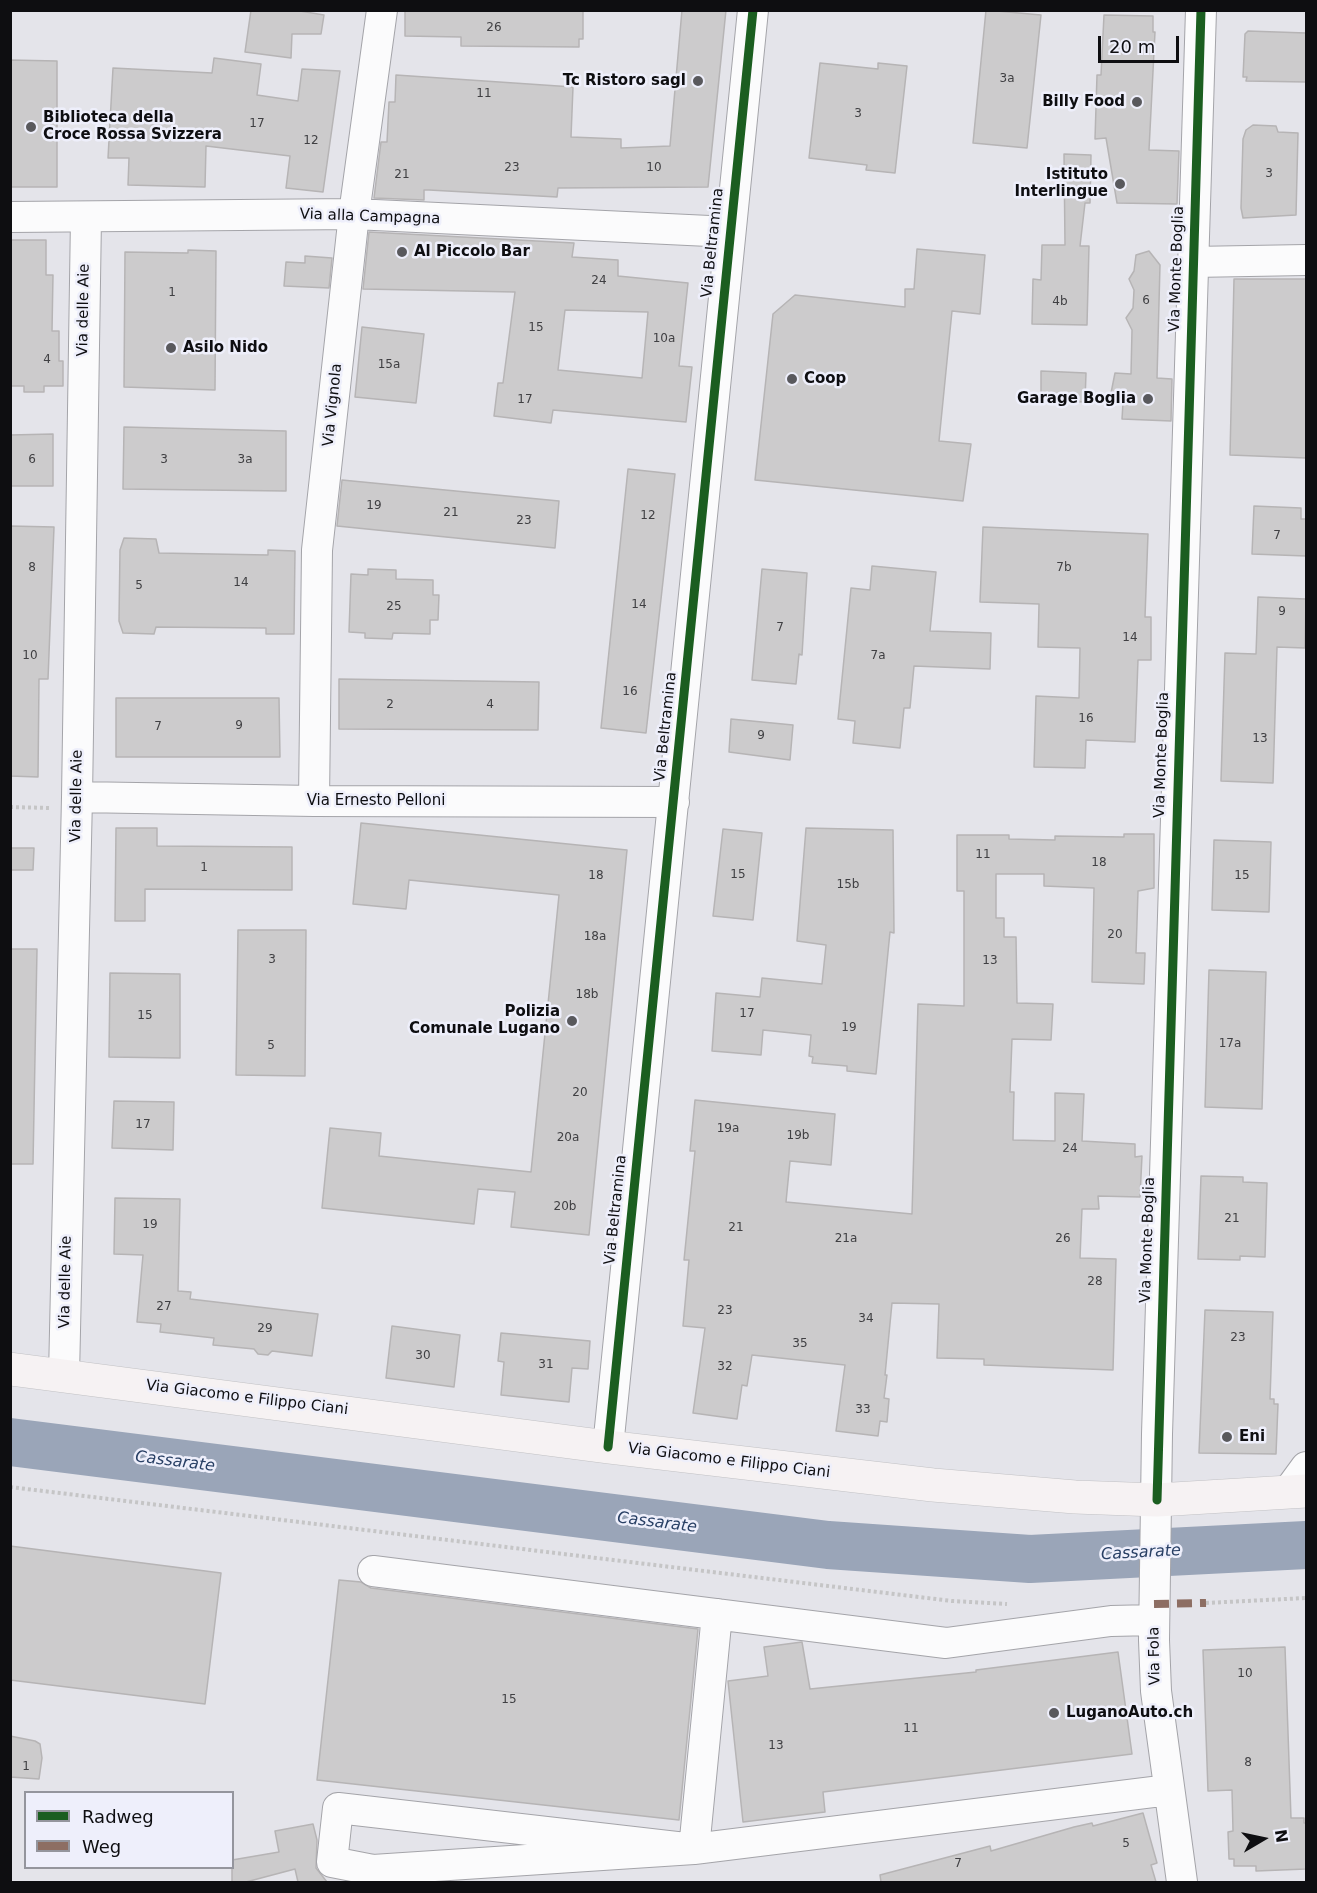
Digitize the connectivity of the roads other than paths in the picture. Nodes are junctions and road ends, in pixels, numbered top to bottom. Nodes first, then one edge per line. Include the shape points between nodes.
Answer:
1 (381, 10) edge
2 (753, 10) edge
3 (1201, 10) edge
4 (354, 214) junction
5 (10, 217) edge
6 (86, 217) junction
7 (729, 232) junction
8 (1306, 260) edge
9 (1192, 262) junction
10 (314, 801) junction
11 (674, 802) junction
12 (77, 803) junction
13 (10, 1369) edge
14 (64, 1375) junction
15 (608, 1446) junction
16 (1300, 1484) edge
17 (1156, 1510) junction
18 (373, 1571) dead end
19 (1155, 1609) junction
20 (717, 1614) junction
21 (1169, 1790) junction
22 (694, 1849) junction
23 (1182, 1882) edge

1 - 4 street, Via Vignola
2 - 7 street, Via Beltramina
3 - 9 street, Via Monte Boglia
4 - 6 street, Via alla Campagna
4 - 7 street, Via alla Campagna
4 - 10 street, Via Vignola via 317,550
5 - 6 street, Via alla Campagna
6 - 12 street, Via delle Aie
7 - 11 street, Via Beltramina
8 - 9 street
9 - 17 street, Via Monte Boglia
10 - 11 street, Via Ernesto Pelloni
10 - 12 street, Via Ernesto Pelloni
11 - 15 street, Via Beltramina
12 - 14 street, Via delle Aie
13 - 14 main road, Via Giacomo e Filippo Ciani
14 - 15 main road, Via Giacomo e Filippo Ciani
15 - 17 main road, Via Giacomo e Filippo Ciani via 933,1485 1075,1497
16 - 17 main road, Via Giacomo e Filippo Ciani
17 - 19 street, Via Fola
18 - 20 street
19 - 20 street via 1111,1621 946,1642
19 - 21 street, Via Fola via 1156,1691
20 - 22 street
21 - 22 street
21 - 23 street, Via Fola
22 - 22 street via 338,1808 332,1862 373,1870

